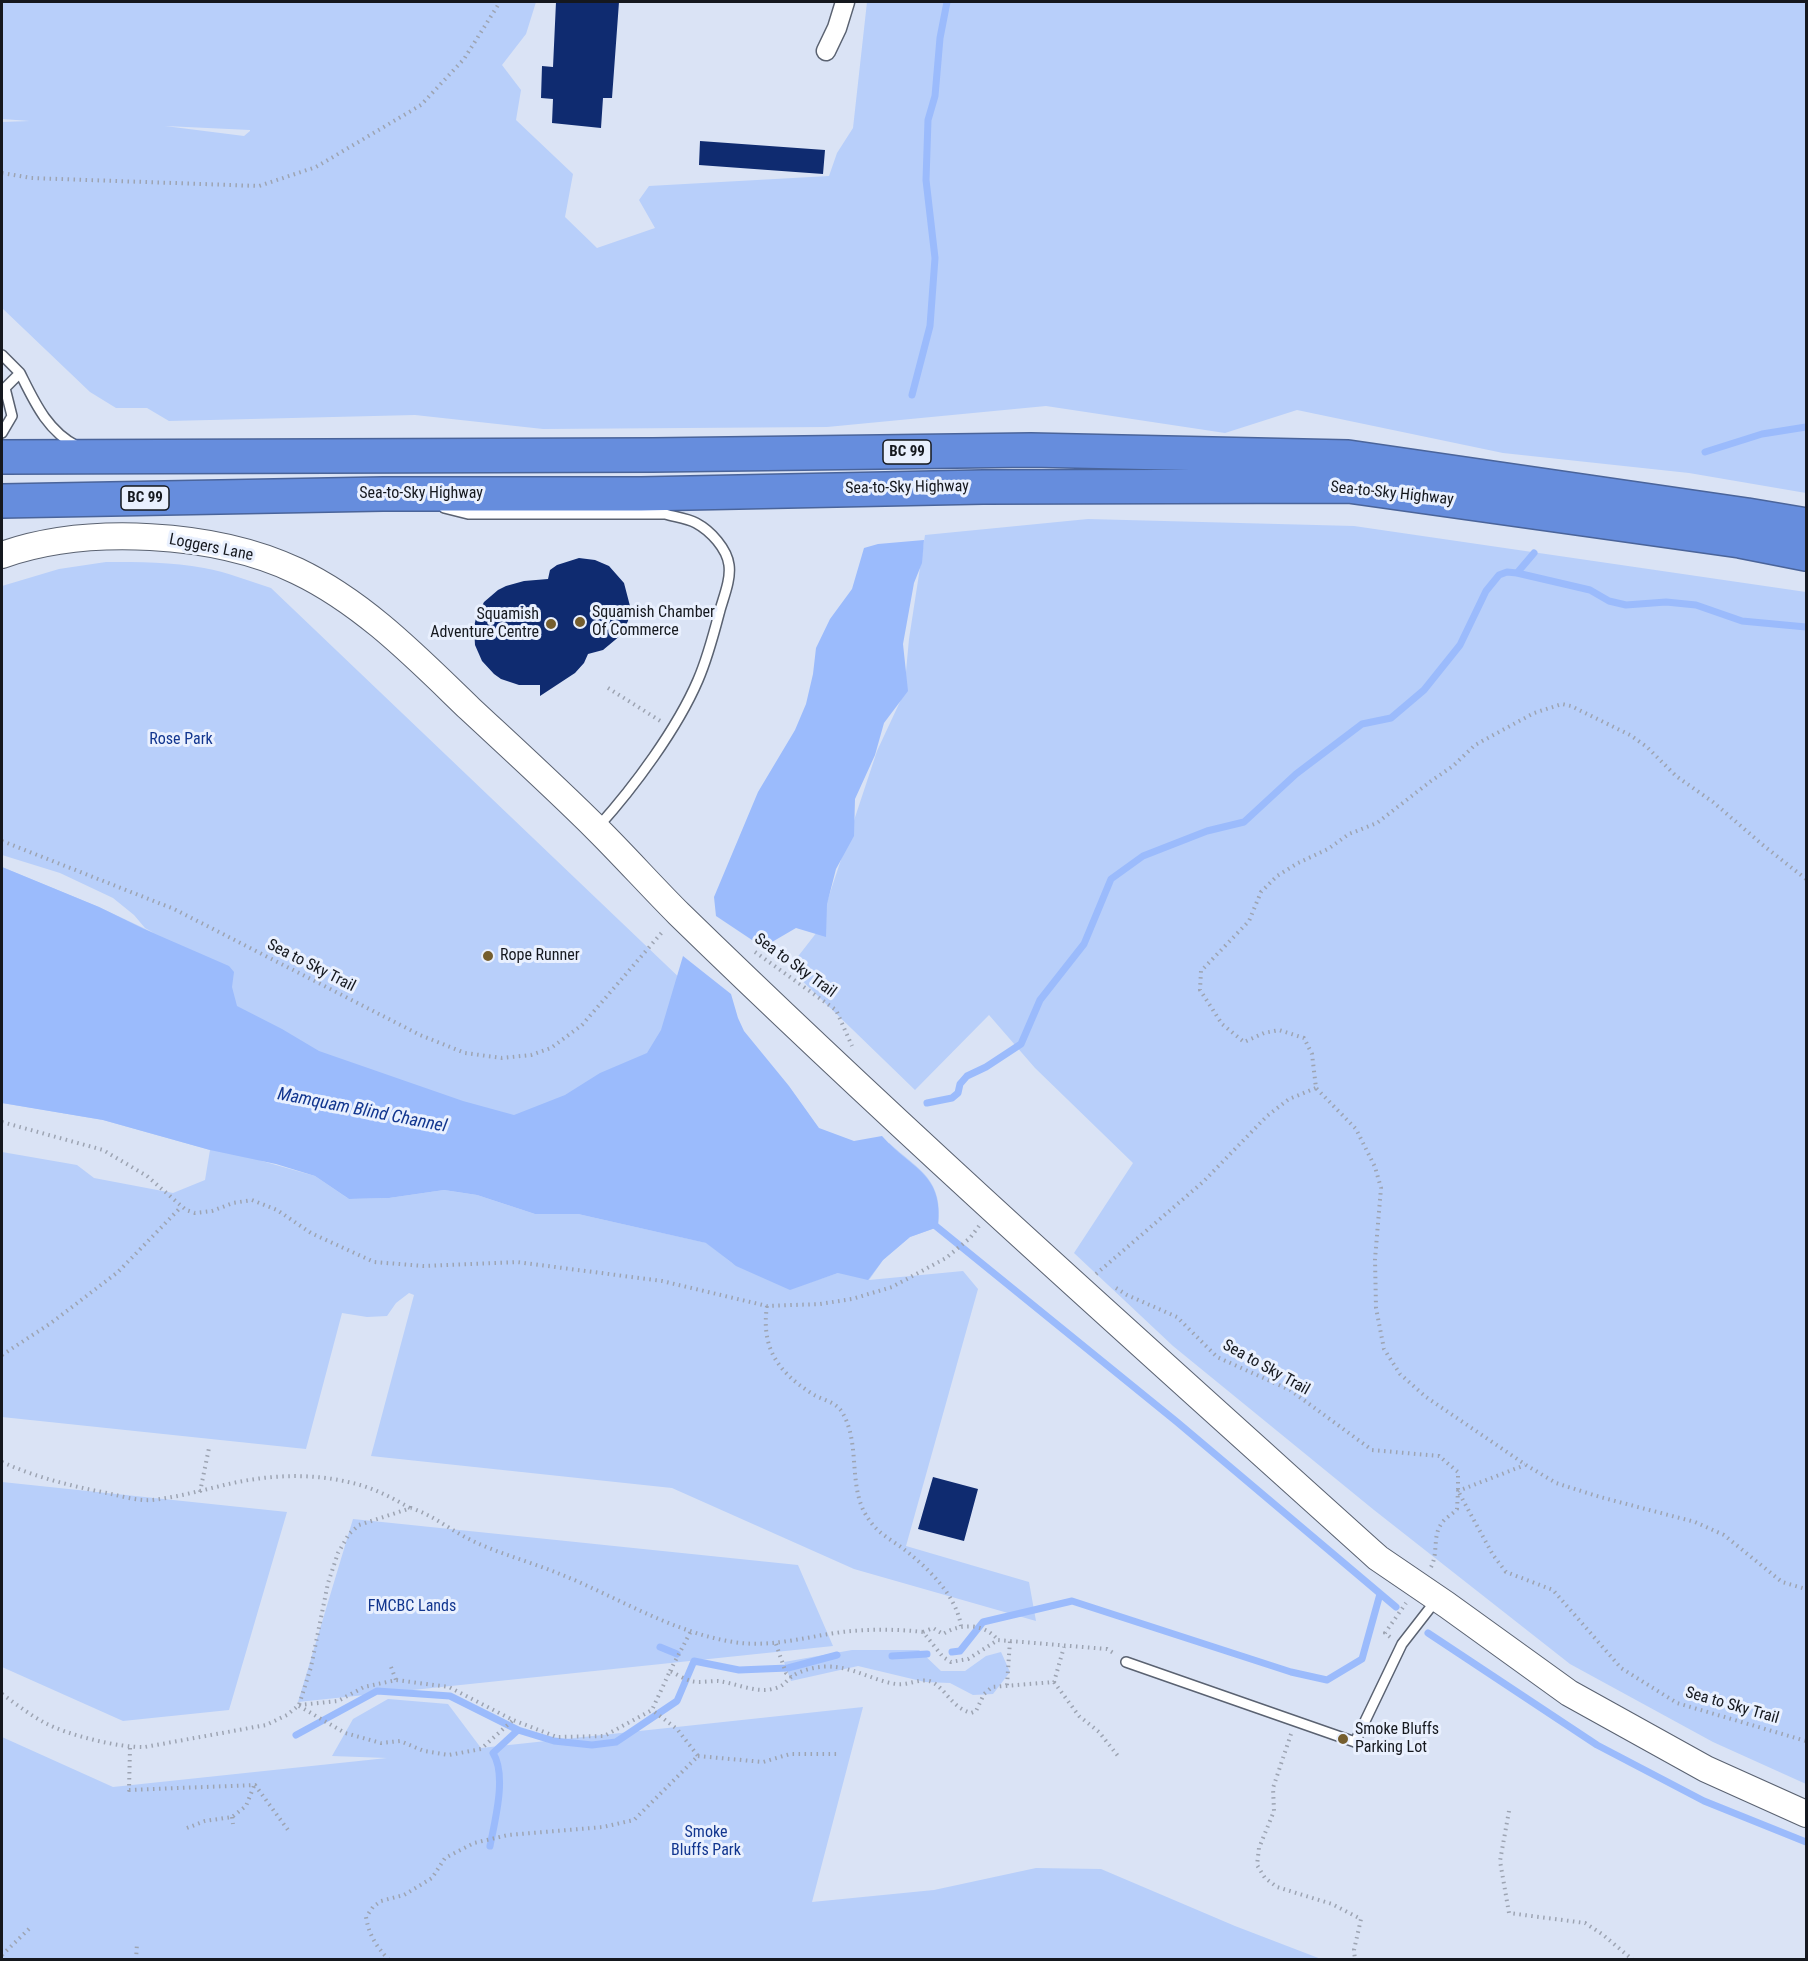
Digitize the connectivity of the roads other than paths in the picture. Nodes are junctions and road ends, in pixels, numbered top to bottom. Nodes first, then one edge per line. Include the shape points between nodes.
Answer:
1 (844, 2) edge
2 (826, 51) dead end
3 (2, 355) edge
4 (20, 373) junction
5 (3, 388) edge
6 (2, 433) edge
7 (98, 456) junction
8 (2, 457) edge
9 (383, 494) junction
10 (2, 501) edge
11 (425, 504) dead end
12 (436, 506) dead end
13 (1806, 525) edge
14 (1806, 554) edge
15 (2, 555) edge
16 (597, 829) junction
17 (1437, 1598) junction
18 (1126, 1662) road end
19 (1806, 1814) edge

1 - 2 street
3 - 4 lane
4 - 5 lane
4 - 7 lane via 40,412 64,439
5 - 6 lane via 12,416
7 - 8 highway, Sea-to-Sky Highway / BC 99
7 - 13 highway, Sea-to-Sky Highway / BC 99 via 1031,450 1348,458
9 - 10 highway, Sea-to-Sky Highway / BC 99
9 - 11 lane
9 - 14 highway, Sea-to-Sky Highway / BC 99 via 1348,486
12 - 16 lane via 468,514 665,514 695,522 709,532 726,555 728,580 698,680 672,728 615,810
15 - 16 street, Loggers Lane via 72,538 122,535 209,545 295,570 340,595 398,640
16 - 17 street, Loggers Lane via 679,913 993,1209 1378,1558
17 - 18 lane via 1402,1644 1355,1742
17 - 19 street, Loggers Lane via 1569,1694 1706,1769

